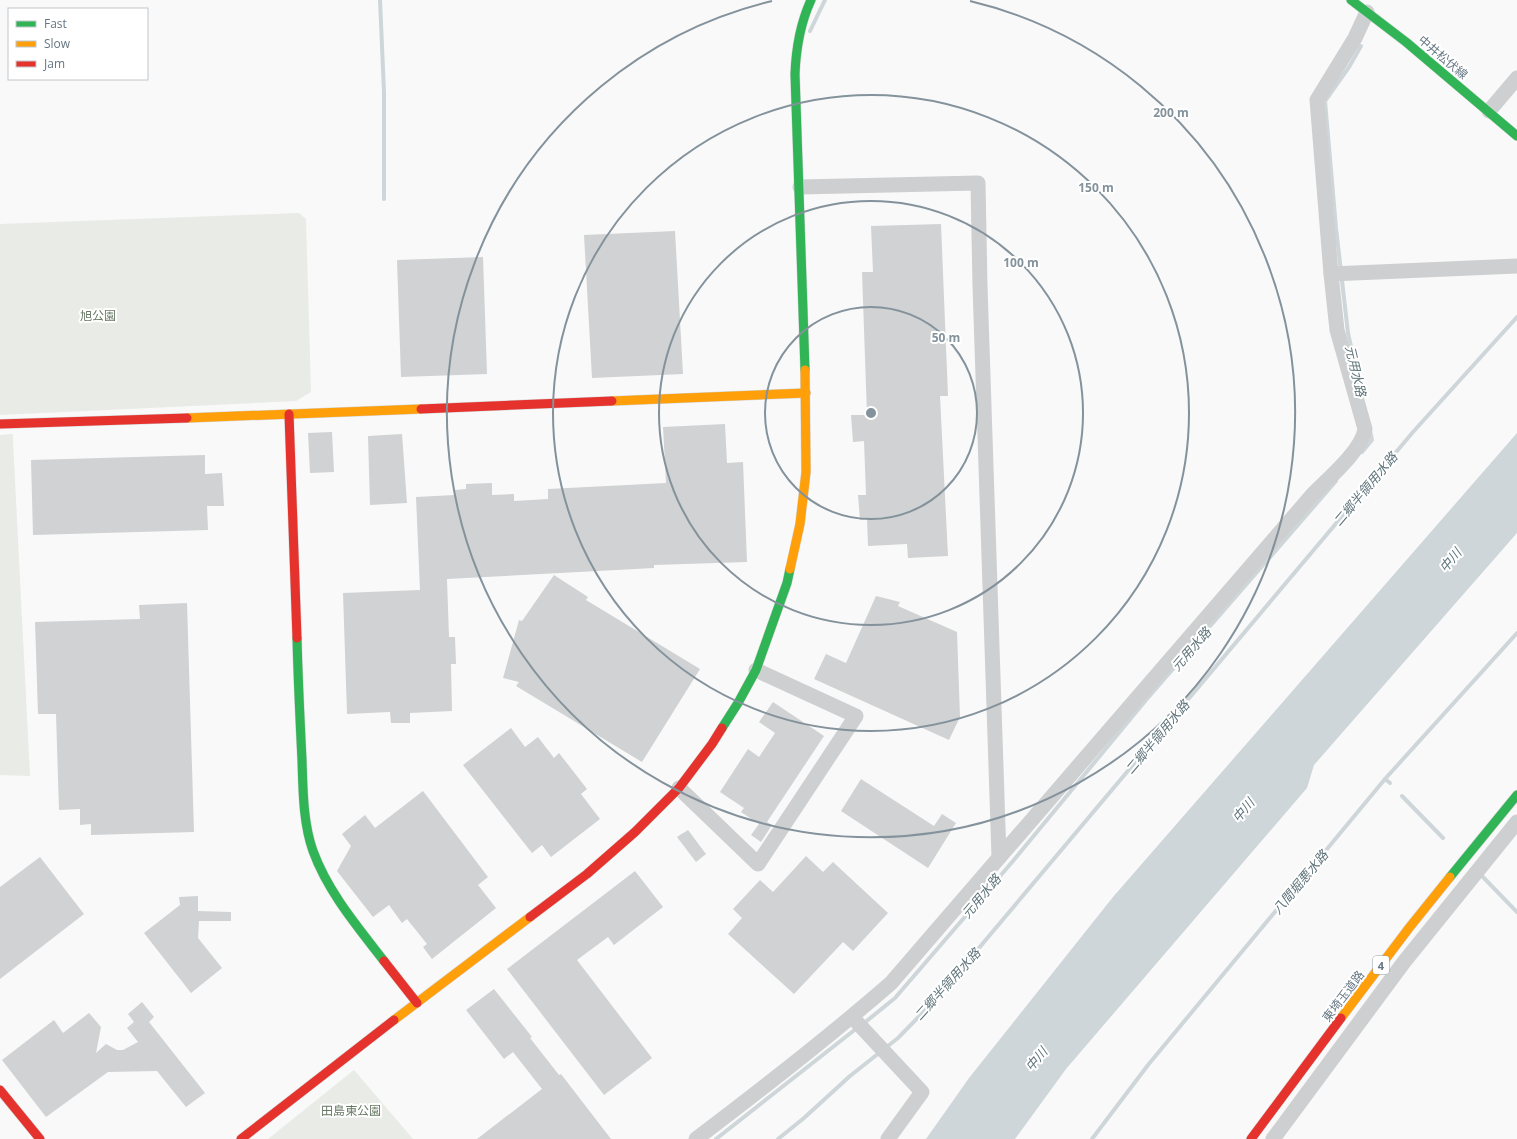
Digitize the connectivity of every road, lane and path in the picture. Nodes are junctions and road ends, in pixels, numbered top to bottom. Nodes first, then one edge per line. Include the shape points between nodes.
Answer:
1 (811, 0) edge
2 (1351, 0) edge
3 (1367, 12) junction
4 (1517, 78) edge
5 (1488, 111) junction
6 (1517, 136) edge
7 (800, 187) junction
8 (1517, 266) edge
9 (1331, 274) junction
10 (806, 393) junction
11 (289, 414) junction
12 (0, 424) edge
13 (756, 670) junction
14 (679, 788) junction
15 (1517, 795) edge
16 (1517, 822) edge
17 (999, 857) junction
18 (417, 1003) junction
19 (852, 1017) junction
20 (0, 1090) edge
21 (40, 1139) edge
22 (241, 1139) edge
23 (696, 1139) edge
24 (888, 1139) edge
25 (1251, 1139) edge
26 (1273, 1139) edge

1 - 7 main road via 800,27 795,51
2 - 3 main road, 中井松伏線
3 - 5 main road, 中井松伏線
3 - 9 street via 1355,38 1317,100
4 - 5 street
5 - 6 main road, 中井松伏線
7 - 10 main road
7 - 17 street via 978,183
8 - 9 street
9 - 17 street via 1337,330 1365,428 1364,436 1349,457 1308,500
10 - 11 main road
10 - 13 main road via 806,472 800,524 787,583
11 - 12 main road
11 - 18 main road via 301,752 306,818 313,850 327,881 346,911
13 - 14 main road via 712,744
13 - 14 street via 856,716 758,864
14 - 18 main road via 588,874
15 - 25 main road, 東埼玉道路 / 4 via 1409,928
16 - 26 street via 1404,962
17 - 19 street via 891,984
18 - 22 main road
19 - 23 street
19 - 24 street via 922,1092
20 - 21 main road

